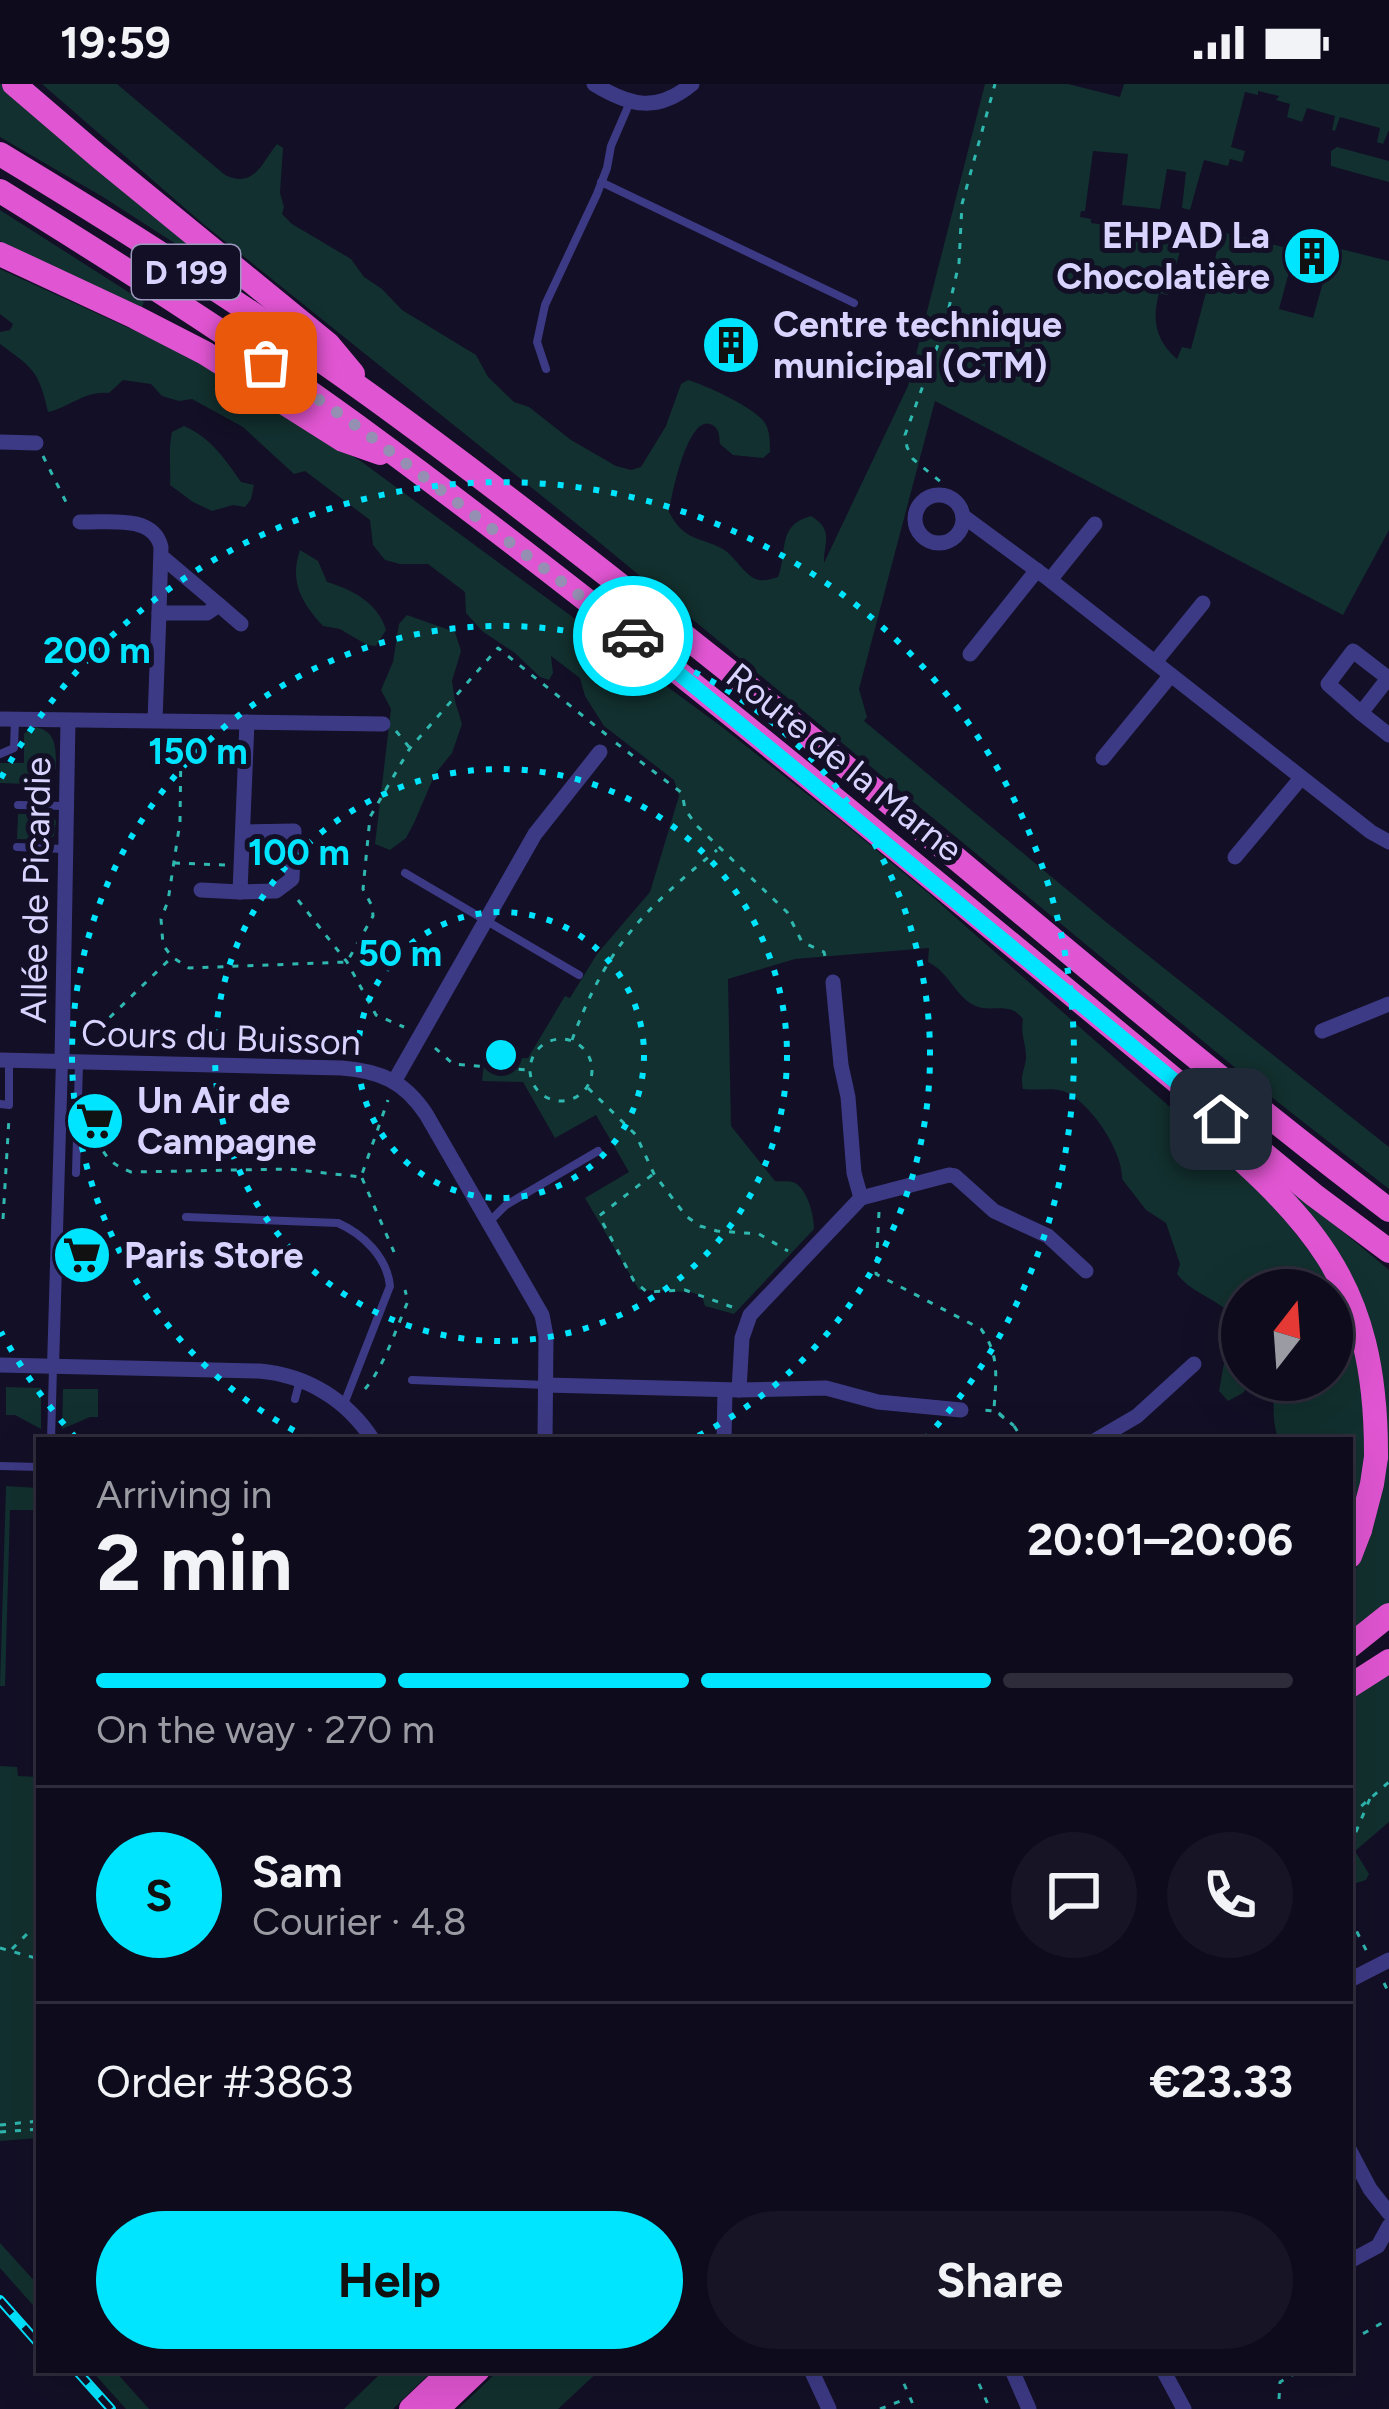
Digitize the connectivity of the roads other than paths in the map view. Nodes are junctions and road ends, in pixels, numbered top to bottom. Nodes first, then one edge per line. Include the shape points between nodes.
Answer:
1 (14, 84) edge
2 (594, 84) edge
3 (692, 84) edge
4 (630, 102) junction
5 (0, 154) edge
6 (602, 182) junction
7 (0, 191) edge
8 (0, 254) edge
9 (854, 303) dead end
10 (545, 369) dead end
11 (369, 394) junction
12 (0, 442) edge
13 (37, 443) road end
14 (401, 460) junction
15 (963, 516) junction
16 (80, 521) road end
17 (1095, 524) dead end
18 (161, 556) junction
19 (1044, 575) junction
20 (1203, 603) dead end
21 (219, 605) junction
22 (159, 613) junction
23 (241, 624) dead end
24 (970, 654) dead end
25 (1155, 662) junction
26 (1171, 675) junction
27 (1389, 678) edge
28 (1361, 712) junction
29 (8, 719) edge
30 (68, 721) junction
31 (155, 721) junction
32 (247, 722) junction
33 (383, 724) dead end
34 (1389, 735) edge
35 (600, 752) road end
36 (0, 754) edge
37 (1103, 758) dead end
38 (1301, 778) junction
39 (18, 805) dead end
40 (66, 806) junction
41 (243, 832) junction
42 (1389, 842) edge
43 (17, 847) dead end
44 (64, 849) junction
45 (1235, 856) dead end
46 (405, 873) dead end
47 (201, 890) dead end
48 (240, 892) junction
49 (486, 921) junction
50 (579, 975) dead end
51 (833, 982) road end
52 (1389, 1004) edge
53 (1322, 1031) dead end
54 (1128, 1042) junction
55 (4, 1060) edge
56 (71, 1061) junction
57 (394, 1080) junction
58 (5, 1104) edge
59 (598, 1151) dead end
60 (76, 1173) dead end
61 (861, 1198) junction
62 (1389, 1210) edge
63 (186, 1217) dead end
64 (489, 1222) junction
65 (1389, 1252) edge
66 (1087, 1270) dead end
67 (1194, 1364) dead end
68 (0, 1365) edge
69 (53, 1366) junction
70 (300, 1380) junction
71 (412, 1381) dead end
72 (546, 1385) junction
73 (732, 1390) junction
74 (295, 1400) dead end
75 (344, 1405) junction
76 (961, 1410) road end
77 (51, 1437) edge
78 (371, 1437) edge
79 (545, 1437) edge
80 (724, 1437) edge
81 (1101, 1437) edge
82 (0, 1466) edge
83 (36, 1467) edge
84 (1353, 1548) edge
85 (1389, 1615) edge
86 (1389, 1636) edge
87 (1353, 1644) edge
88 (1389, 1661) edge
89 (1353, 1664) edge
90 (1353, 1684) edge
91 (1382, 1964) edge
92 (1353, 1978) edge
93 (1353, 2157) edge
94 (1389, 2213) edge
95 (1389, 2226) edge
96 (1353, 2259) edge
97 (449, 2373) edge
98 (475, 2373) edge
99 (812, 2373) edge
100 (1013, 2373) edge
101 (1165, 2373) edge
102 (411, 2409) edge
103 (436, 2409) edge
104 (829, 2409) edge
105 (1029, 2409) edge
106 (1184, 2409) edge

1 - 11 highway via 328,344
2 - 4 street
3 - 4 street via 659,102
4 - 6 lane
5 - 11 highway, Route de la Marne / D 199
6 - 9 lane
6 - 10 lane via 545,305 537,342
7 - 14 highway, Route de la Marne / D 199
8 - 14 highway via 205,353 343,440
11 - 62 highway, Route de la Marne / D 199 via 684,635
12 - 13 street
14 - 54 highway, Route de la Marne / D 199 via 632,635
15 - 15 street via 960,532 939,543 915,524 916,508 928,497 957,502
15 - 19 street
16 - 18 street via 142,524 159,538
17 - 19 street
18 - 21 street
18 - 22 street
19 - 24 street
19 - 25 street
20 - 25 street
21 - 22 street via 207,614
21 - 23 street
22 - 31 street
25 - 26 street
26 - 37 street
26 - 38 street
27 - 28 street
27 - 28 street via 1353,651 1329,680
28 - 34 street
29 - 30 street, Allée de Picardie
29 - 36 lane via 14,748
30 - 31 street, Allée de Picardie
30 - 40 street, Allée de Picardie
31 - 32 street, Allée de Picardie
32 - 33 street, Allée de Picardie
32 - 41 street
35 - 49 street via 535,834
38 - 42 street
38 - 45 street
39 - 40 lane
40 - 44 street, Allée de Picardie
41 - 48 street
41 - 48 street via 294,822 292,880 275,891
43 - 44 lane
44 - 56 street, Allée de Picardie
46 - 49 lane
47 - 48 street
49 - 50 lane
49 - 57 street
51 - 61 street
52 - 53 street
54 - 65 highway, Route de la Marne / D 199
54 - 84 highway, bridge via 1152,1082 1262,1178 1325,1250 1350,1295 1376,1410 1372,1484
55 - 56 street, Cours du Buisson
55 - 58 lane
56 - 57 street, Cours du Buisson via 342,1068
56 - 60 lane
56 - 69 street
57 - 64 street, Cours du Buisson via 426,1114
59 - 64 lane
61 - 66 street via 955,1176
61 - 73 street via 750,1316
63 - 75 lane via 338,1222 366,1241 390,1286
64 - 72 street, Cours du Buisson via 542,1315
67 - 81 street
68 - 69 street
69 - 70 street via 259,1371
69 - 77 lane
70 - 74 lane
70 - 75 street
71 - 72 lane
72 - 73 street
72 - 79 street, Cours du Buisson
73 - 76 street via 826,1388
73 - 80 street
75 - 78 street
82 - 83 lane
85 - 87 highway
86 - 89 highway
88 - 90 highway
91 - 92 street
93 - 94 street
95 - 96 street via 1378,2246
97 - 102 highway
98 - 103 highway
99 - 104 street
100 - 105 street
101 - 106 street

